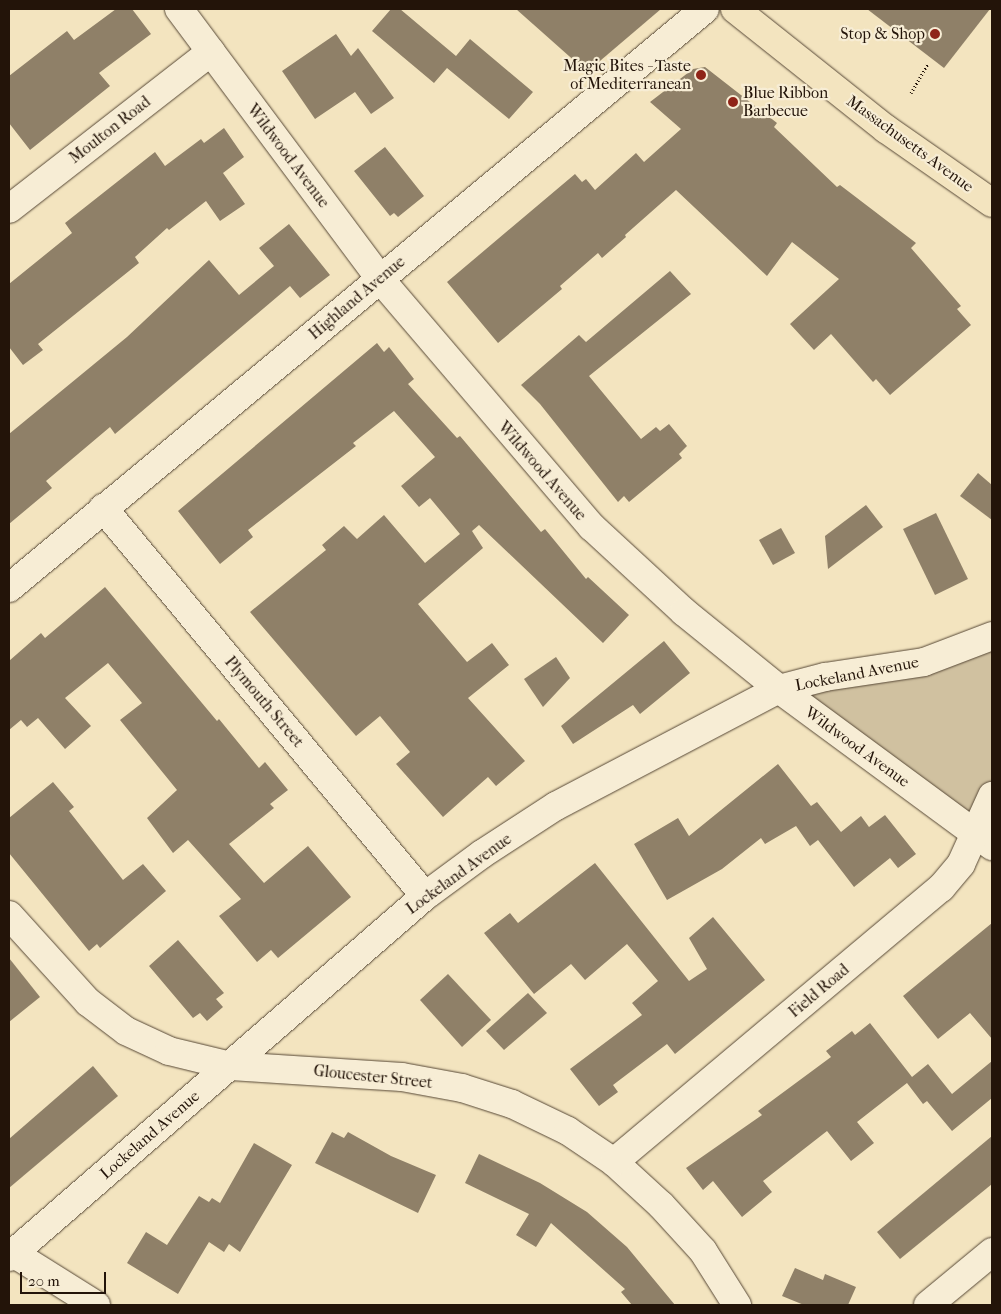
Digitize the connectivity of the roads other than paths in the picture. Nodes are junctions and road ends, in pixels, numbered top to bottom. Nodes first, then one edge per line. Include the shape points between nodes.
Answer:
1 (179, 9) edge
2 (705, 9) edge
3 (735, 9) edge
4 (212, 52) junction
5 (992, 203) edge
6 (9, 208) edge
7 (380, 279) junction
8 (103, 508) junction
9 (9, 588) edge
10 (992, 636) edge
11 (779, 689) junction
12 (992, 796) edge
13 (984, 841) edge
14 (425, 896) junction
15 (9, 915) edge
16 (231, 1066) junction
17 (614, 1162) junction
18 (992, 1252) edge
19 (11, 1255) edge
20 (96, 1305) edge
21 (737, 1305) edge
22 (928, 1305) edge

1 - 4 street, Wildwood Avenue
2 - 7 street, Highland Avenue
3 - 5 main road, Massachusetts Avenue via 886,129
4 - 6 street, Moulton Road
4 - 7 street, Wildwood Avenue
7 - 8 street, Highland Avenue
7 - 11 street, Wildwood Avenue via 592,527 684,612
8 - 9 street, Highland Avenue
8 - 14 street, Plymouth Street
10 - 11 street, Lockeland Avenue via 924,662 825,677
11 - 13 street, Wildwood Avenue
11 - 14 street, Lockeland Avenue via 556,806
12 - 13 street, Field Road
13 - 17 street, Field Road via 941,888
14 - 16 street, Lockeland Avenue
15 - 16 street, Gloucester Street via 88,1002 126,1030 169,1051
16 - 17 street, Gloucester Street via 402,1077 462,1088 512,1104 568,1130
16 - 19 street, Lockeland Avenue
17 - 21 street, Gloucester Street via 661,1205 703,1251
18 - 22 street
19 - 20 street

